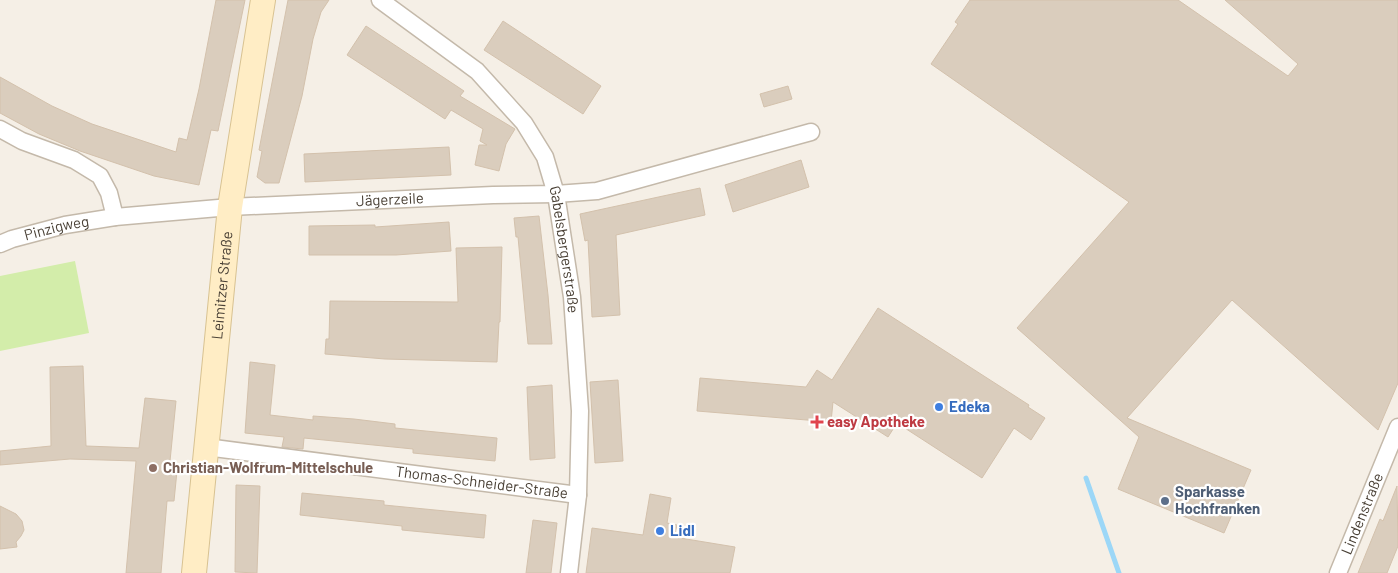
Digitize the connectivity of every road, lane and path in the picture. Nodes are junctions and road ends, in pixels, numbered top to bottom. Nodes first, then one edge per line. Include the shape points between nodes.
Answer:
1 (263, 0) edge
2 (380, 0) edge
3 (0, 129) edge
4 (810, 132) dead end
5 (556, 194) junction
6 (230, 207) junction
7 (115, 217) junction
8 (0, 244) edge
9 (1398, 428) edge
10 (206, 447) junction
11 (578, 495) junction
12 (194, 573) edge
13 (569, 573) edge
14 (1338, 573) edge

1 - 6 street, Leimitzer Straße
2 - 5 street, Gabelsbergerstraße via 477,71 524,123 544,156
3 - 7 street via 22,141 74,160 100,176 109,193
4 - 5 street, Jägerzeile via 597,191
5 - 6 street, Jägerzeile
5 - 11 street, Gabelsbergerstraße via 572,297 580,411
6 - 7 street, Jägerzeile
6 - 10 street, Leimitzer Straße
7 - 8 street, Pinzigweg via 64,225
9 - 14 street, Lindenstraße
10 - 11 street, Thomas-Schneider-Straße
10 - 12 street, Leimitzer Straße
11 - 13 street, Gabelsbergerstraße

